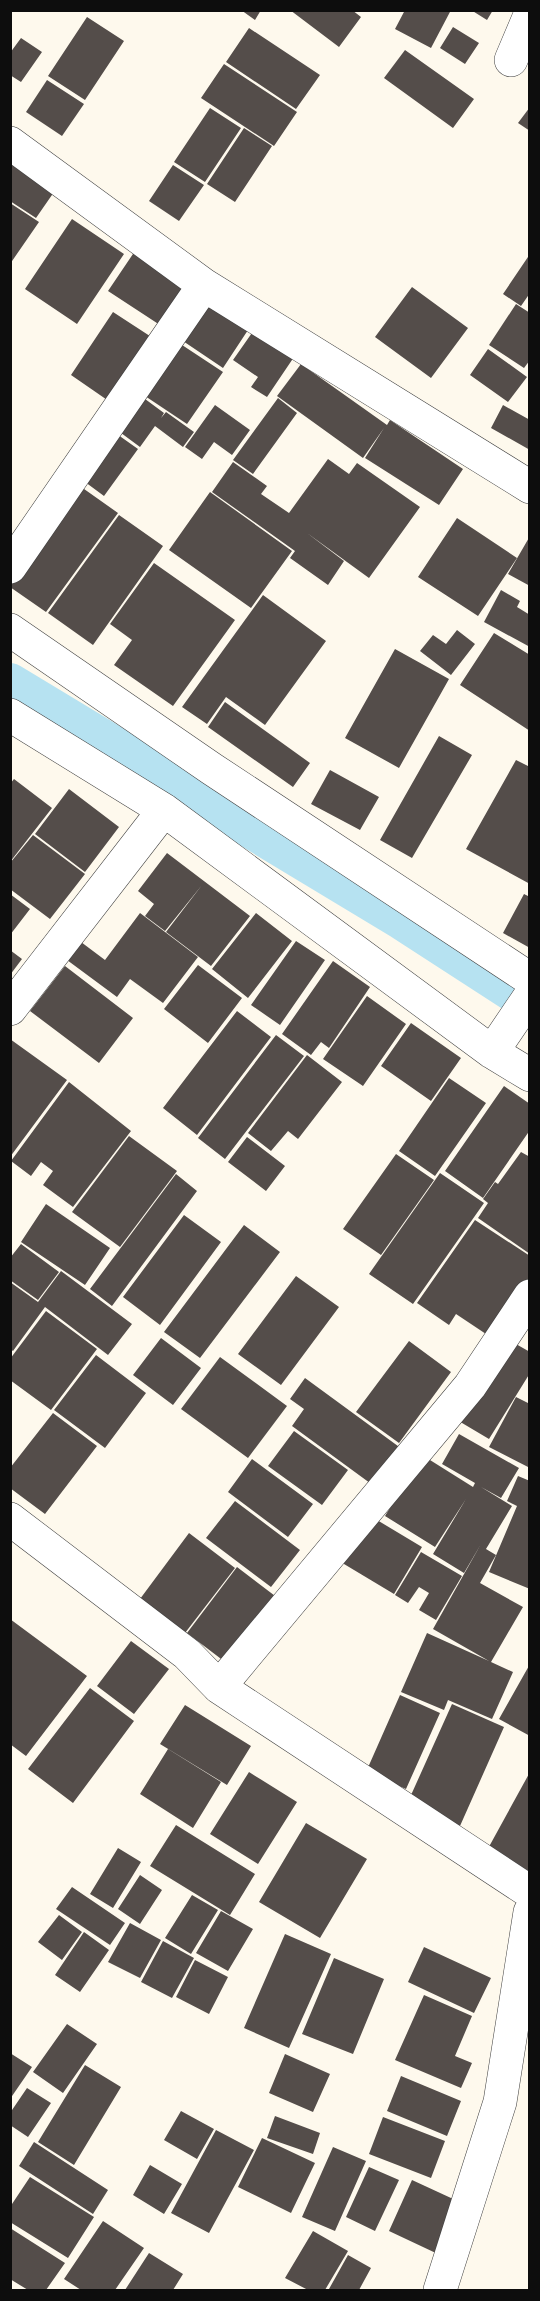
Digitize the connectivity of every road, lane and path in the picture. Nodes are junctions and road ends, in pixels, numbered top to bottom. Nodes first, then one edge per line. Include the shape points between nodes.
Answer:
1 (530, 15) edge
2 (511, 60) dead end
3 (10, 143) edge
4 (204, 285) junction
5 (530, 487) edge
6 (10, 567) edge
7 (10, 630) edge
8 (10, 715) edge
9 (164, 810) junction
10 (530, 979) edge
11 (530, 996) edge
12 (10, 1009) edge
13 (492, 1052) junction
14 (530, 1075) edge
15 (530, 1296) edge
16 (10, 1519) edge
17 (219, 1688) junction
18 (530, 1892) edge
19 (530, 1912) edge
20 (440, 2290) edge

1 - 2 street
3 - 4 street
4 - 5 street
4 - 6 street
7 - 10 street
8 - 9 street
9 - 12 street
9 - 13 street
11 - 13 street
13 - 14 street
15 - 17 street via 470,1386
16 - 17 street via 187,1654
17 - 18 street
19 - 20 street via 500,2102

